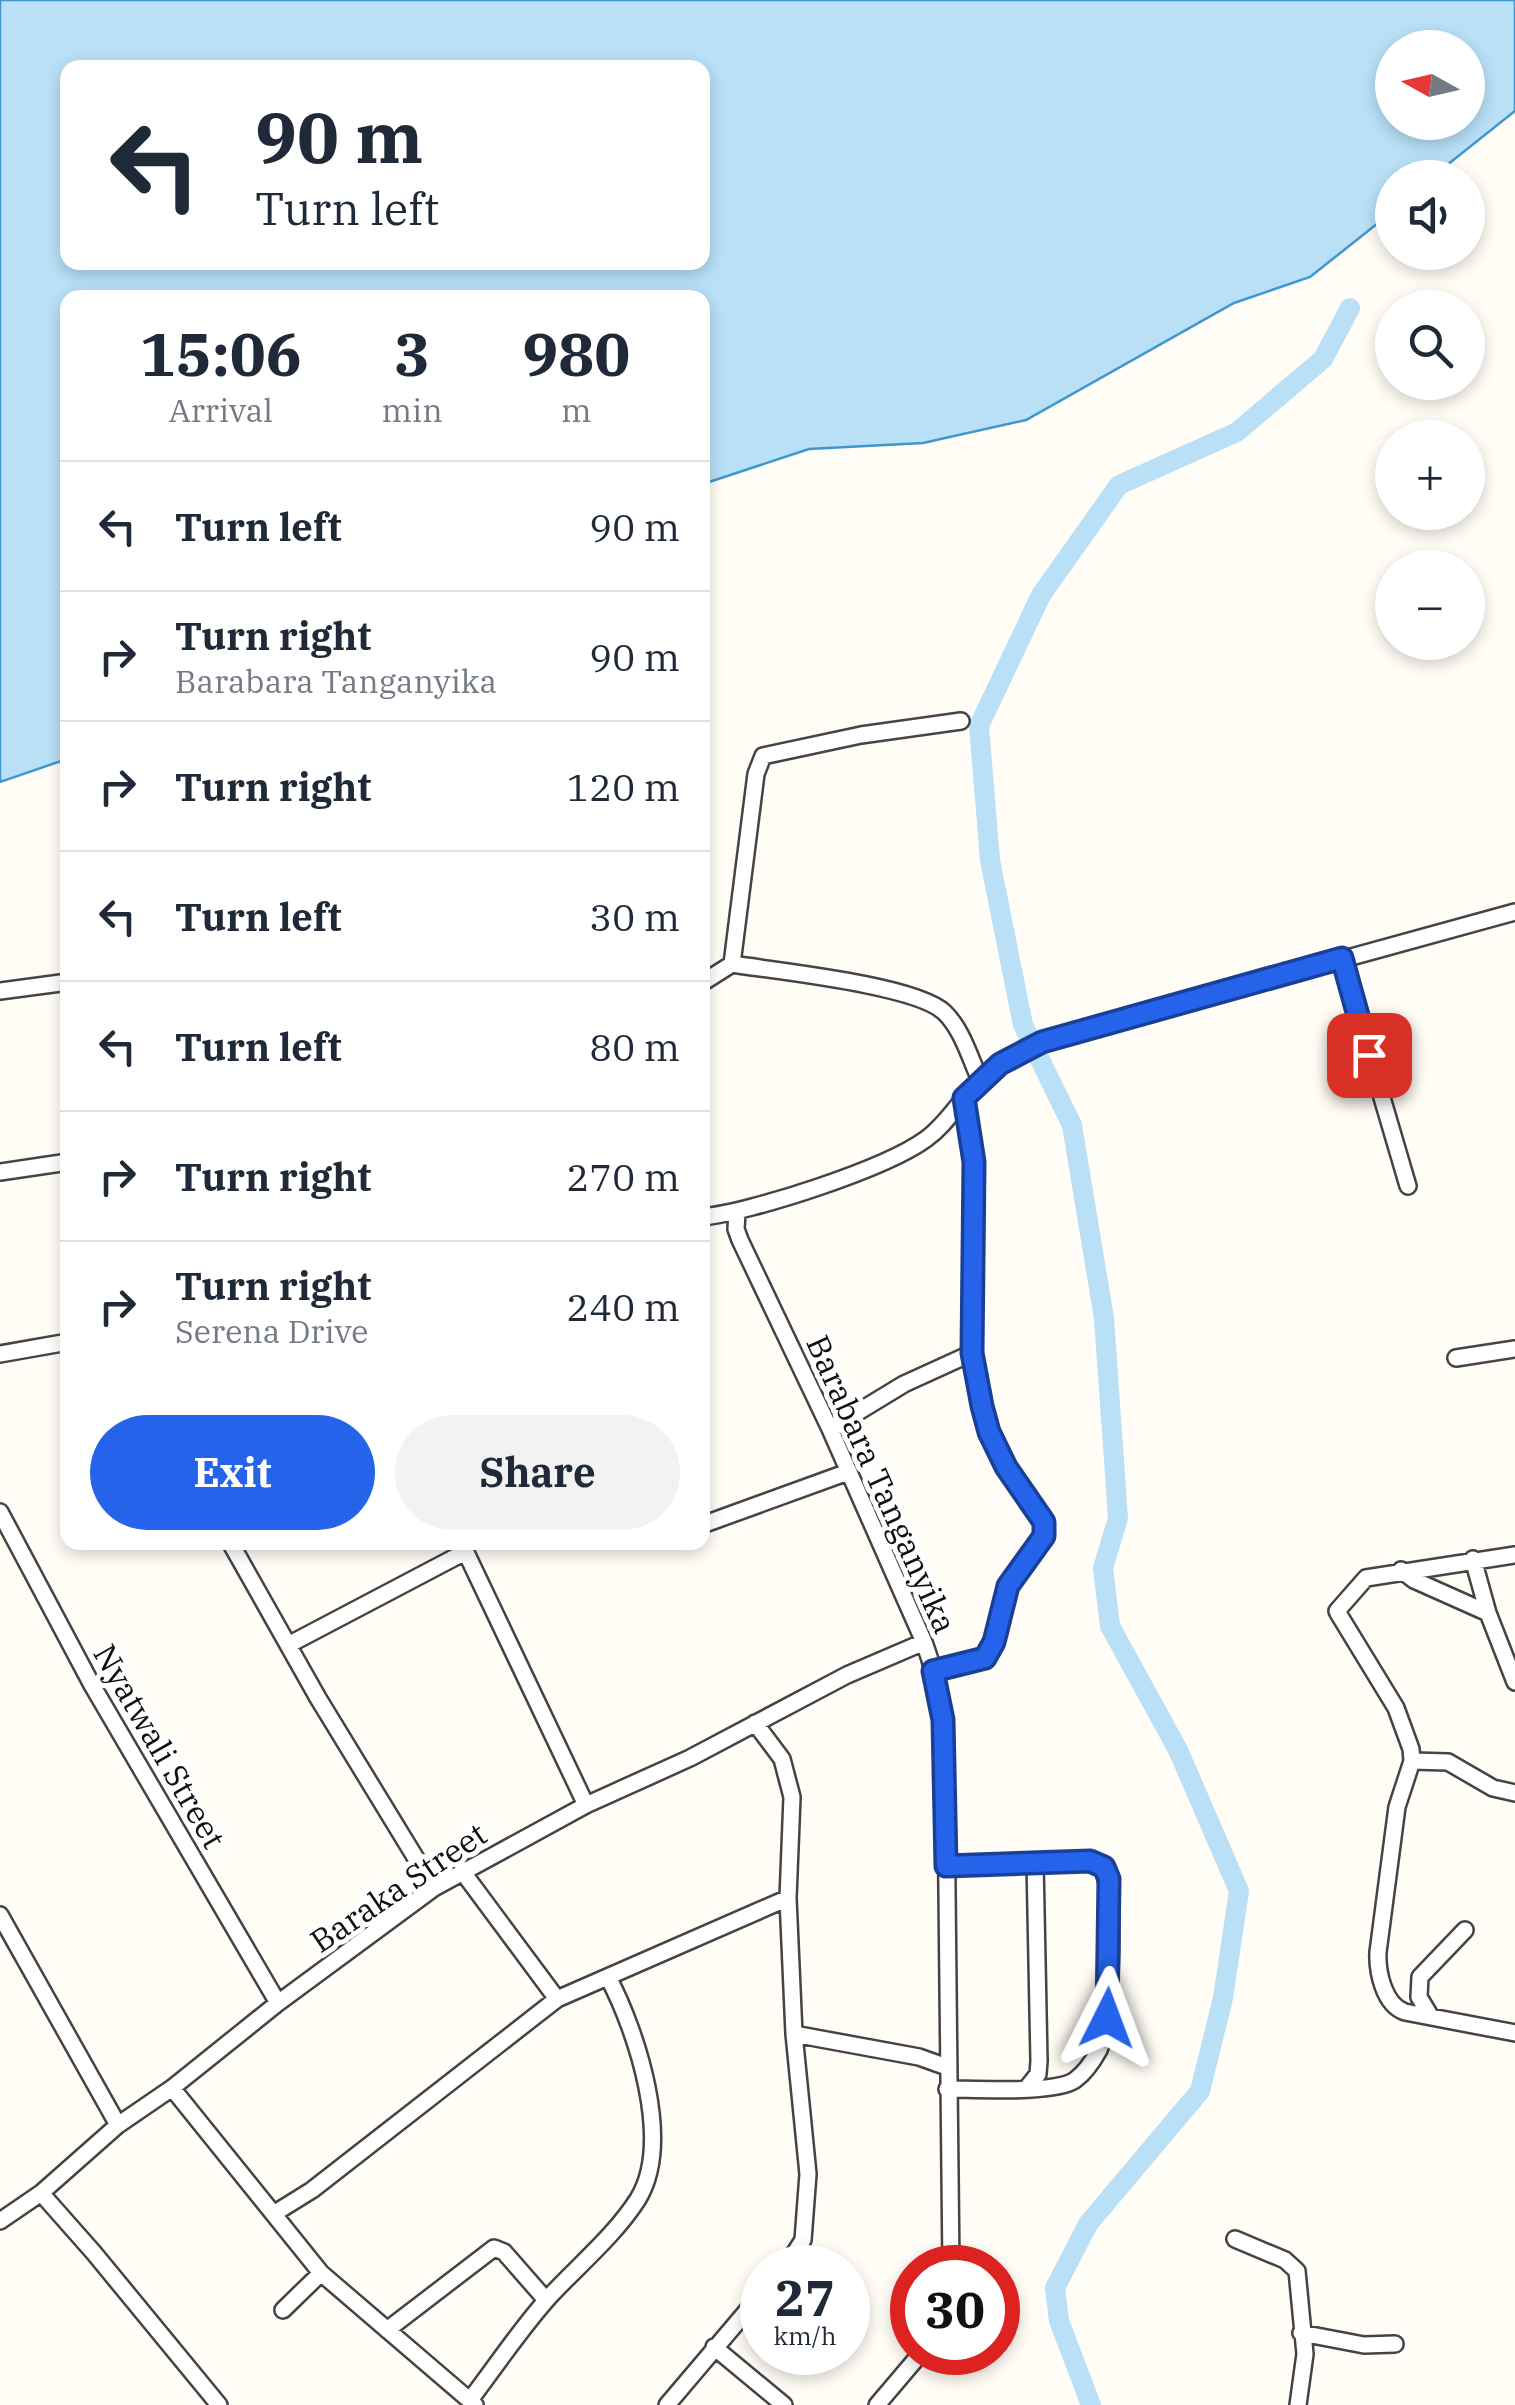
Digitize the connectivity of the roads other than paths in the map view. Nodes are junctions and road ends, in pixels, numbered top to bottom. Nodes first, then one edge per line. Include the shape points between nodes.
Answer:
1 (961, 721) dead end
2 (1515, 912) edge
3 (1342, 958) junction
4 (732, 964) junction
5 (710, 978) edge
6 (60, 983) edge
7 (0, 991) edge
8 (980, 1080) junction
9 (964, 1098) junction
10 (60, 1163) edge
11 (0, 1172) edge
12 (1408, 1186) dead end
13 (737, 1213) junction
14 (710, 1216) edge
15 (60, 1343) edge
16 (1515, 1349) edge
17 (972, 1353) junction
18 (0, 1354) edge
19 (1456, 1358) dead end
20 (830, 1429) junction
21 (848, 1472) junction
22 (0, 1512) edge
23 (710, 1522) edge
24 (235, 1550) edge
25 (458, 1550) edge
26 (464, 1550) edge
27 (1515, 1555) edge
28 (1472, 1559) junction
29 (1401, 1570) junction
30 (1488, 1613) junction
31 (924, 1642) junction
32 (290, 1644) junction
33 (933, 1671) junction
34 (1515, 1682) edge
35 (755, 1724) junction
36 (1412, 1762) junction
37 (1515, 1793) edge
38 (586, 1805) junction
39 (1035, 1861) junction
40 (946, 1866) junction
41 (462, 1871) junction
42 (434, 1888) junction
43 (788, 1898) junction
44 (0, 1915) edge
45 (1465, 1930) dead end
46 (4, 1934) edge
47 (608, 1977) junction
48 (558, 1998) junction
49 (278, 2004) junction
50 (1431, 2017) junction
51 (794, 2034) junction
52 (1515, 2034) edge
53 (946, 2068) junction
54 (172, 2088) junction
55 (1028, 2088) junction
56 (946, 2089) junction
57 (118, 2126) junction
58 (41, 2193) junction
59 (275, 2212) junction
60 (0, 2221) edge
61 (1235, 2239) dead end
62 (800, 2245) edge
63 (950, 2245) edge
64 (321, 2273) junction
65 (546, 2300) junction
66 (283, 2310) dead end
67 (740, 2318) edge
68 (387, 2330) junction
69 (1302, 2333) junction
70 (1395, 2344) dead end
71 (714, 2347) junction
72 (902, 2375) edge
73 (472, 2402) edge
74 (219, 2405) edge
75 (667, 2405) edge
76 (784, 2405) edge
77 (877, 2405) edge
78 (1298, 2405) edge

1 - 4 street via 763,756
2 - 3 street
3 - 8 street via 1042,1042
3 - 12 street
4 - 5 street
4 - 8 street via 906,993 930,1004 956,1026
6 - 7 street
8 - 9 street
9 - 13 street via 935,1132 890,1160
9 - 17 street via 974,1162
10 - 11 street
13 - 14 street
13 - 20 street, Barabara Tanganyika via 740,1240
15 - 18 street
16 - 19 street
17 - 20 street
17 - 33 street via 989,1432 1044,1522 1044,1536 1008,1586 985,1658
20 - 21 street, Barabara Tanganyika
21 - 23 street
21 - 31 street, Barabara Tanganyika
22 - 49 street, Nyatwali Street via 92,1685
24 - 32 street
25 - 32 street
26 - 38 street
27 - 28 street
28 - 29 street
28 - 30 street
29 - 30 street
29 - 36 street via 1366,1578 1337,1612 1396,1708
30 - 34 street
31 - 33 street, Barabara Tanganyika
31 - 35 street, Baraka Street
32 - 42 street
33 - 40 street, Barabara Tanganyika via 943,1720
35 - 38 street, Baraka Street
35 - 43 street via 789,1778
36 - 37 street via 1448,1762
36 - 50 street via 1397,1807 1377,1965 1397,2010
38 - 41 street, Baraka Street
39 - 40 street
39 - 55 street via 1039,2062
39 - 55 street via 1104,1867 1110,1985 1100,2048 1087,2070 1062,2086
40 - 53 street, Barabara Tanganyika
41 - 42 street, Baraka Street
41 - 48 street
42 - 49 street, Baraka Street
43 - 47 street
43 - 51 street
44 - 46 street
45 - 50 street via 1420,1977 1417,1990
46 - 57 street
47 - 48 street
47 - 65 street via 634,2034 652,2154 638,2198
48 - 59 street via 327,2180
49 - 54 street, Baraka Street
50 - 52 street
51 - 53 street via 920,2057
51 - 62 street via 808,2174
53 - 56 street, Barabara Tanganyika
54 - 57 street, Baraka Street
54 - 59 street
55 - 56 street
56 - 63 street, Barabara Tanganyika
57 - 58 street, Baraka Street
58 - 60 street, Baraka Street
58 - 74 street
59 - 64 street
61 - 69 street via 1297,2271
64 - 66 street
64 - 68 street
65 - 68 street via 494,2248
65 - 73 street
67 - 71 street
68 - 73 street
69 - 70 street
69 - 78 street
71 - 75 street
71 - 76 street
72 - 77 street

